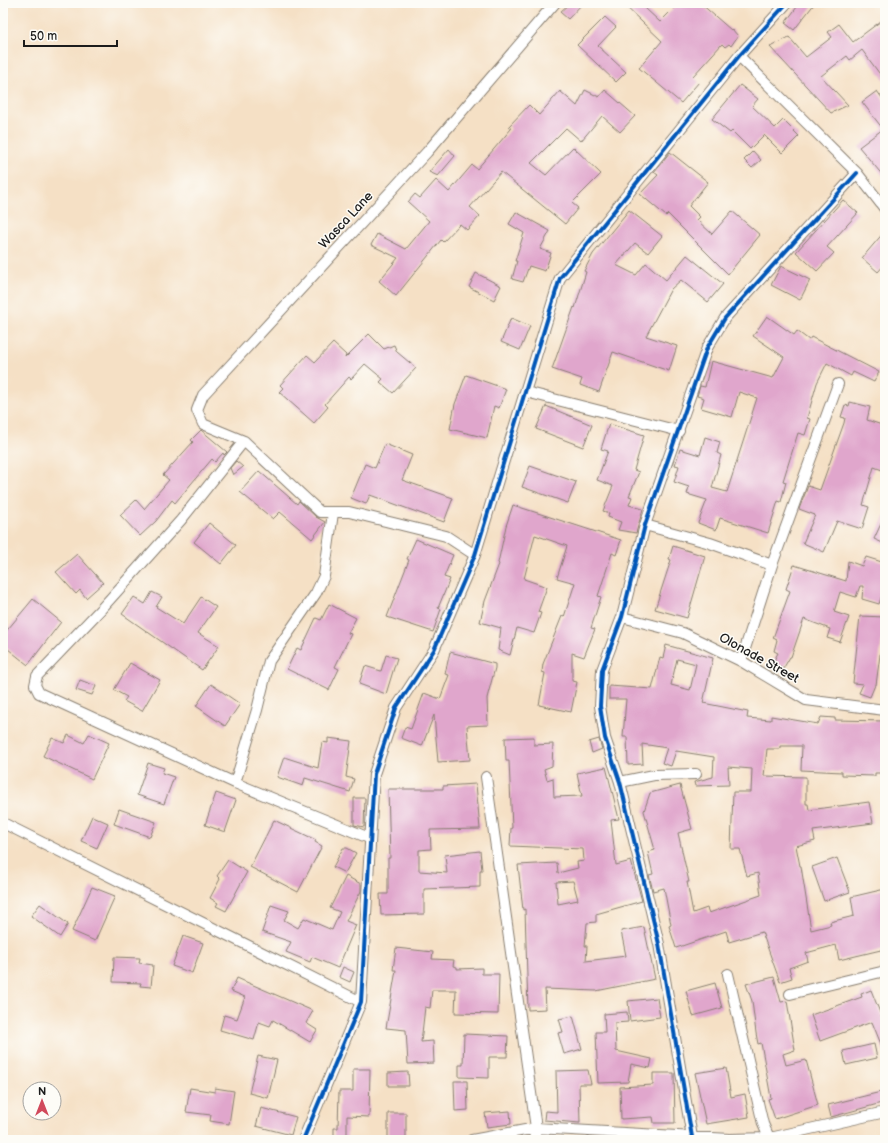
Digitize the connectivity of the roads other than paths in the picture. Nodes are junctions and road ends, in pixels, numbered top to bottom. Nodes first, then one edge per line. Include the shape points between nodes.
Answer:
1 (555, 3) edge
2 (787, 3) edge
3 (739, 56) junction
4 (857, 173) junction
5 (885, 209) edge
6 (838, 384) dead end
7 (526, 392) junction
8 (679, 431) junction
9 (244, 441) junction
10 (333, 513) junction
11 (645, 525) junction
12 (475, 555) junction
13 (772, 565) junction
14 (622, 617) junction
15 (742, 661) junction
16 (885, 710) edge
17 (696, 774) dead end
18 (486, 777) dead end
19 (620, 782) junction
20 (235, 783) junction
21 (3, 823) edge
22 (369, 838) junction
23 (885, 971) edge
24 (728, 974) dead end
25 (790, 994) dead end
26 (361, 1002) junction
27 (885, 1112) edge
28 (536, 1128) junction
29 (692, 1137) junction
30 (770, 1139) edge
31 (303, 1140) edge
32 (472, 1140) edge
33 (534, 1140) edge

1 - 9 street, Wasca Lane via 427,152 203,395 197,410 203,424
2 - 3 street
3 - 4 street
3 - 7 street via 560,278
4 - 5 street
4 - 8 street via 725,318 707,348
6 - 13 street
7 - 8 street
7 - 12 street
8 - 11 street
9 - 10 street via 320,512
9 - 20 street via 180,520 37,676 35,685 38,693
10 - 12 street via 349,512 446,536
10 - 20 street via 324,576 316,593 269,661
11 - 13 street via 710,543
11 - 14 street
12 - 22 street via 434,650 396,708 374,774
13 - 15 street
14 - 15 street, Olonade Street via 683,633
14 - 19 street via 602,670 600,706 605,738
15 - 16 street, Olonade Street via 806,700
17 - 19 street via 654,775
18 - 28 street
19 - 29 street via 659,944
20 - 22 street
21 - 26 street
22 - 26 street
23 - 25 street
24 - 30 street via 763,1124
26 - 31 street
27 - 30 street
28 - 29 street
28 - 32 street
28 - 33 street
29 - 30 street

